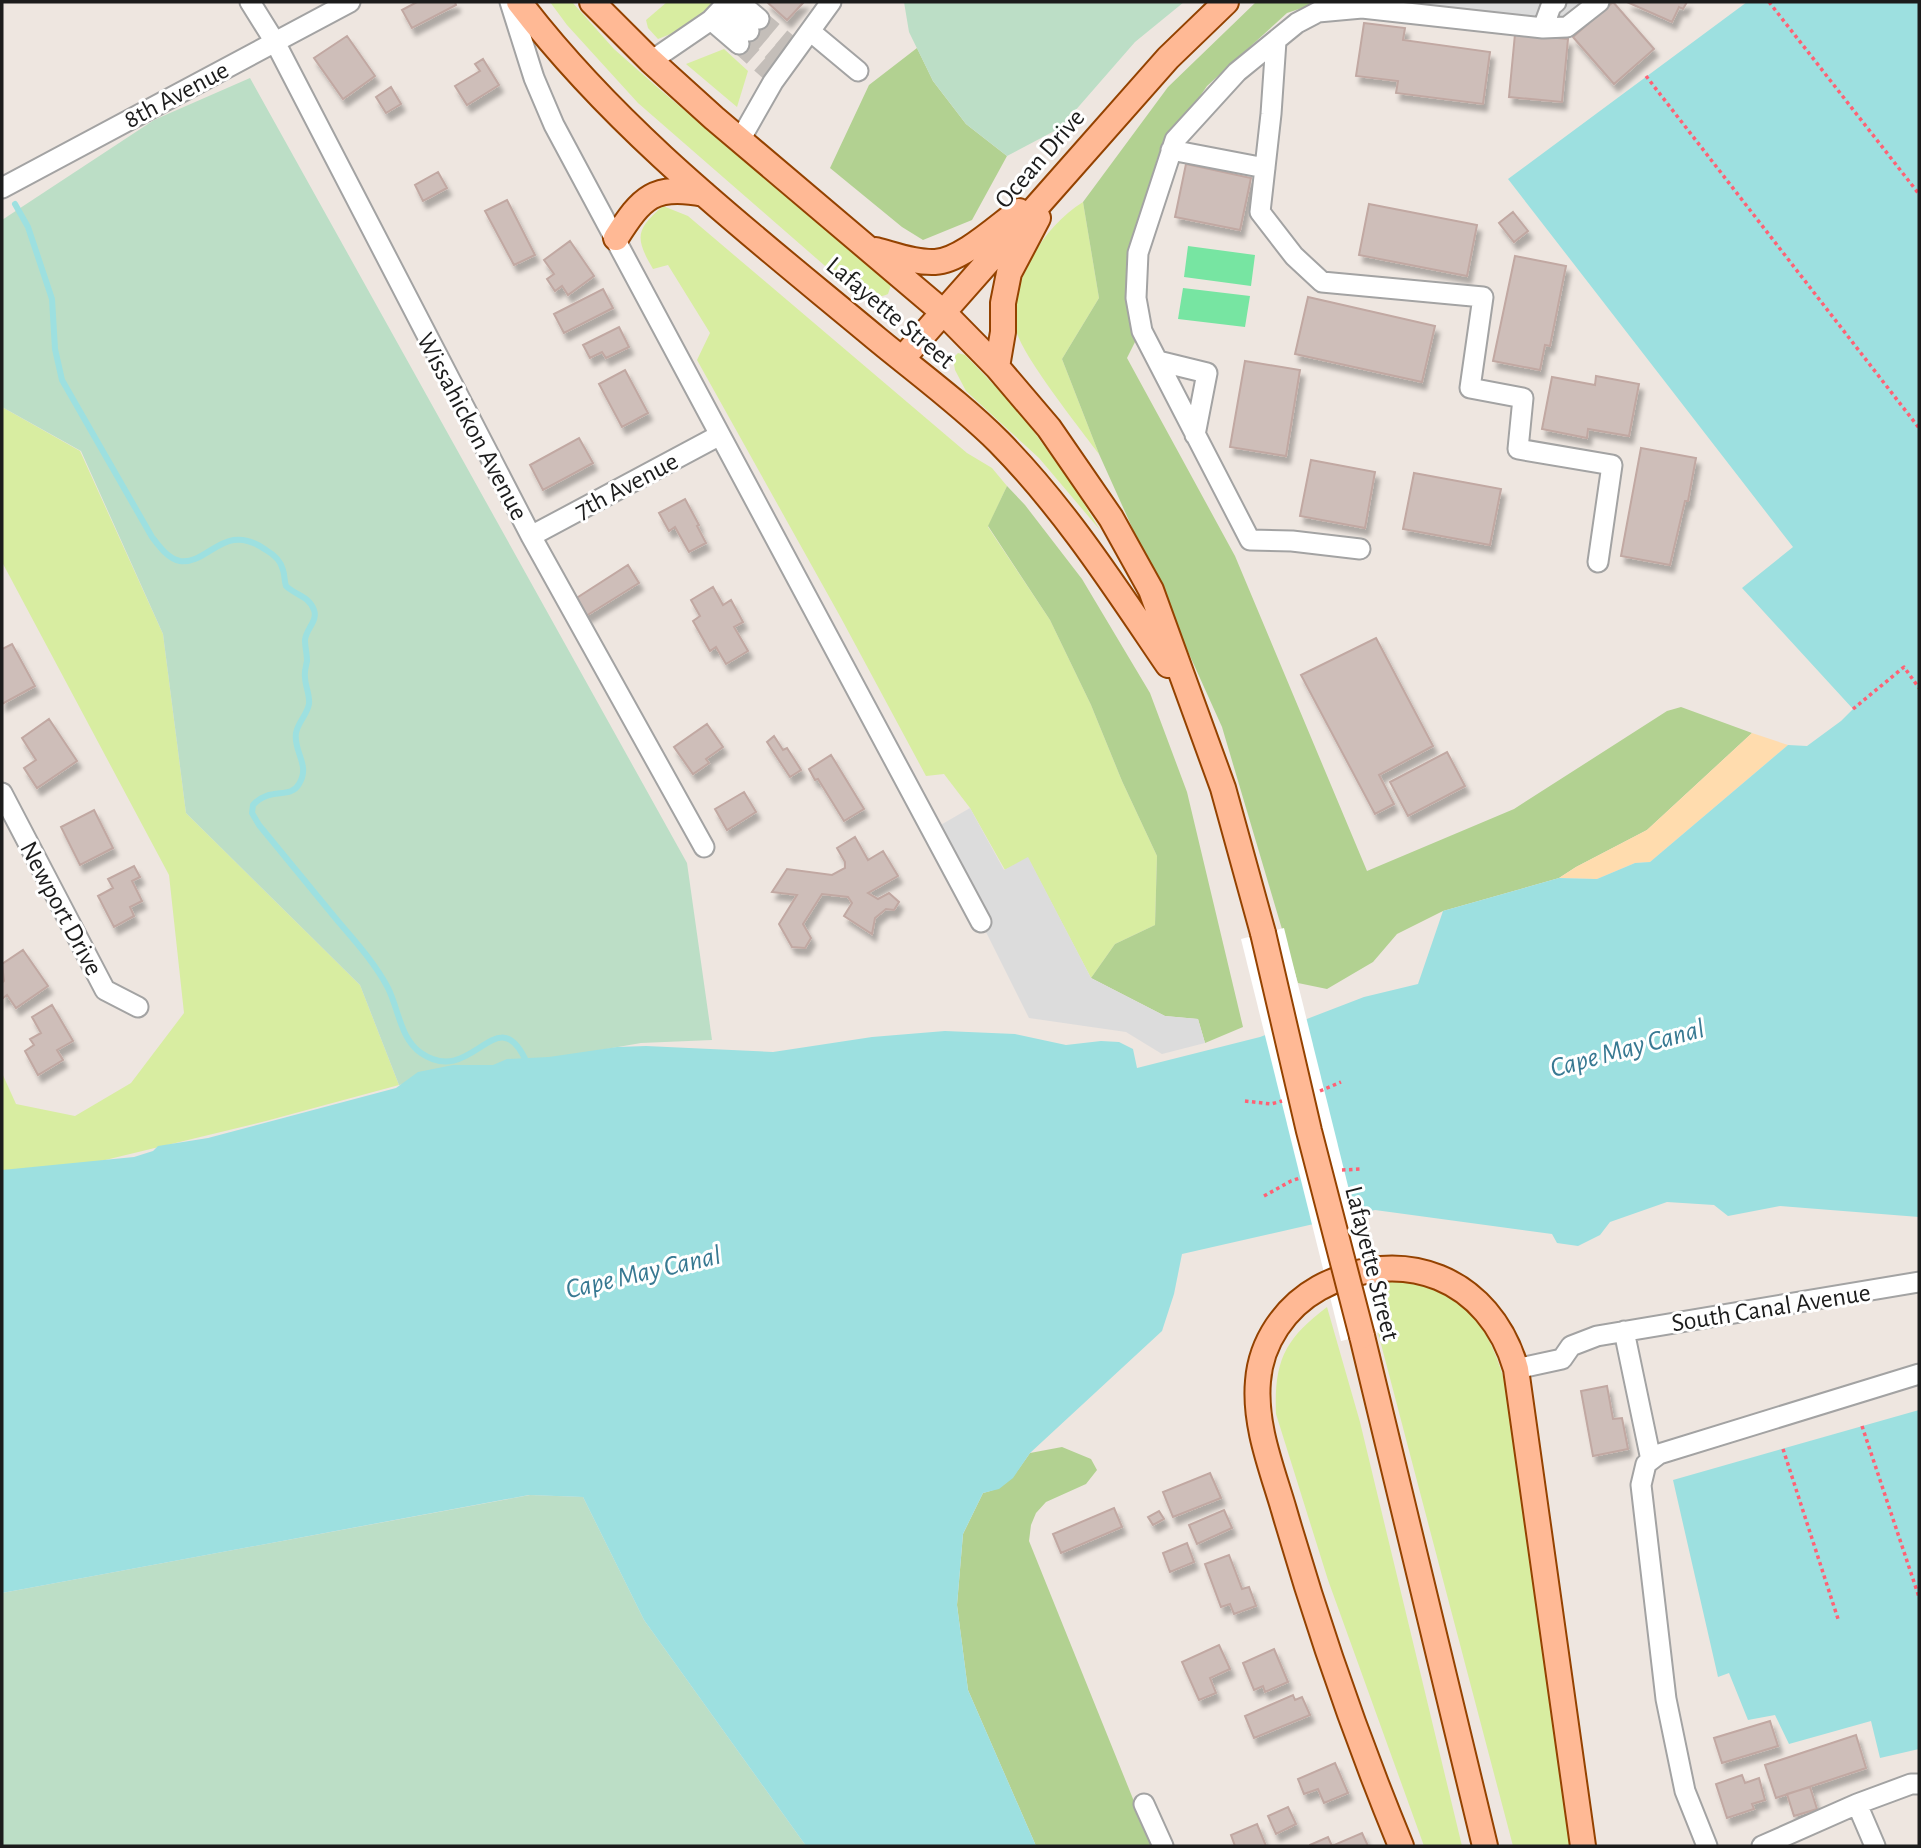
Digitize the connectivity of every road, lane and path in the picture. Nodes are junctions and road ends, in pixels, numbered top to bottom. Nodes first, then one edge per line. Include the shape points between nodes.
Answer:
1 (250, 2) edge
2 (350, 2) edge
3 (510, 2) edge
4 (519, 2) edge
5 (831, 2) edge
6 (1226, 2) edge
7 (1556, 2) edge
8 (1599, 2) edge
9 (1769, 2) edge
10 (600, 5) edge
11 (1362, 5) edge
12 (725, 8) edge
13 (1542, 27) junction
14 (749, 31) tunnel mouth
15 (810, 32) junction
16 (1276, 41) junction
17 (275, 43) junction
18 (651, 61) junction
19 (858, 71) dead end
20 (1646, 76) dead end
21 (740, 140) junction
22 (1171, 150) junction
23 (1265, 168) junction
24 (1054, 186) junction
25 (2, 188) edge
26 (704, 194) junction
27 (1919, 194) edge
28 (616, 238) junction
29 (869, 248) junction
30 (943, 312) junction
31 (902, 359) junction
32 (1158, 361) junction
33 (997, 367) junction
34 (1919, 428) edge
35 (720, 435) junction
36 (1195, 435) junction
37 (531, 536) junction
38 (1360, 549) dead end
39 (1598, 562) dead end
40 (1919, 688) edge
41 (1189, 698) junction
42 (1853, 709) dead end
43 (2, 793) edge
44 (704, 847) dead end
45 (981, 922) dead end
46 (138, 1007) dead end
47 (1919, 1282) edge
48 (1624, 1331) junction
49 (1516, 1369) junction
50 (1919, 1374) edge
51 (1862, 1426) dead end
52 (1783, 1449) dead end
53 (1651, 1460) junction
54 (1919, 1597) edge
55 (1839, 1622) dead end
56 (1919, 1784) edge
57 (1144, 1804) dead end
58 (1857, 1804) junction
59 (1163, 1846) edge
60 (1401, 1846) edge
61 (1485, 1846) edge
62 (1583, 1846) edge
63 (1706, 1846) edge
64 (1762, 1846) edge
65 (1875, 1846) edge

1 - 17 street, Wissahickon Avenue
2 - 17 street, 8th Avenue
3 - 28 street via 543,101
4 - 26 main road, Lafayette Street via 602,100
5 - 15 street
6 - 24 main road, Ocean Drive via 1168,58
7 - 13 street
8 - 13 street via 1567,27
9 - 27 path
10 - 18 main road, Lafayette Street
11 - 13 street
11 - 16 street via 1318,12
12 - 14 street
12 - 18 street
15 - 19 street
15 - 21 street via 783,61
16 - 22 street via 1237,72
16 - 23 street
17 - 25 street, 8th Avenue
17 - 37 street, Wissahickon Avenue
18 - 21 main road, Lafayette Street
20 - 34 path
21 - 29 main road, Lafayette Street
22 - 23 street
22 - 32 street via 1138,253 1136,298 1142,331
23 - 39 street via 1260,212 1294,256 1322,282 1483,297 1470,388 1524,398 1518,449 1612,465
24 - 29 main road via 951,260 920,261
24 - 30 main road, Ocean Drive
24 - 33 main road via 1009,273
26 - 28 main road via 659,192 633,212
26 - 31 main road, Lafayette Street
28 - 35 street
29 - 30 main road, Lafayette Street
30 - 31 main road, Ocean Drive
30 - 33 main road, Lafayette Street
31 - 41 main road, Lafayette Street via 997,440 1049,498 1092,553
32 - 36 street
32 - 36 street via 1207,373
33 - 41 main road, Lafayette Street via 1049,428 1111,518 1151,590
35 - 37 street, 7th Avenue
35 - 45 street
36 - 38 street via 1251,540
37 - 44 street, Wissahickon Avenue
40 - 42 path via 1904,667
41 - 61 main road, Lafayette Street, bridge via 1223,788 1263,933
43 - 46 street, Newport Drive via 105,990
47 - 48 street, South Canal Avenue
48 - 49 street, South Canal Avenue via 1571,1346 1562,1359
48 - 53 street
49 - 60 main road via 1500,1329 1467,1292 1434,1275 1398,1267 1347,1275 1302,1297 1272,1333 1263,1356 1257,1407 1262,1434 1303,1577
49 - 62 main road
50 - 53 street
51 - 54 path
52 - 55 path
53 - 63 street via 1641,1485 1666,1699 1685,1791
56 - 58 street
57 - 59 street
58 - 64 street
58 - 65 street

